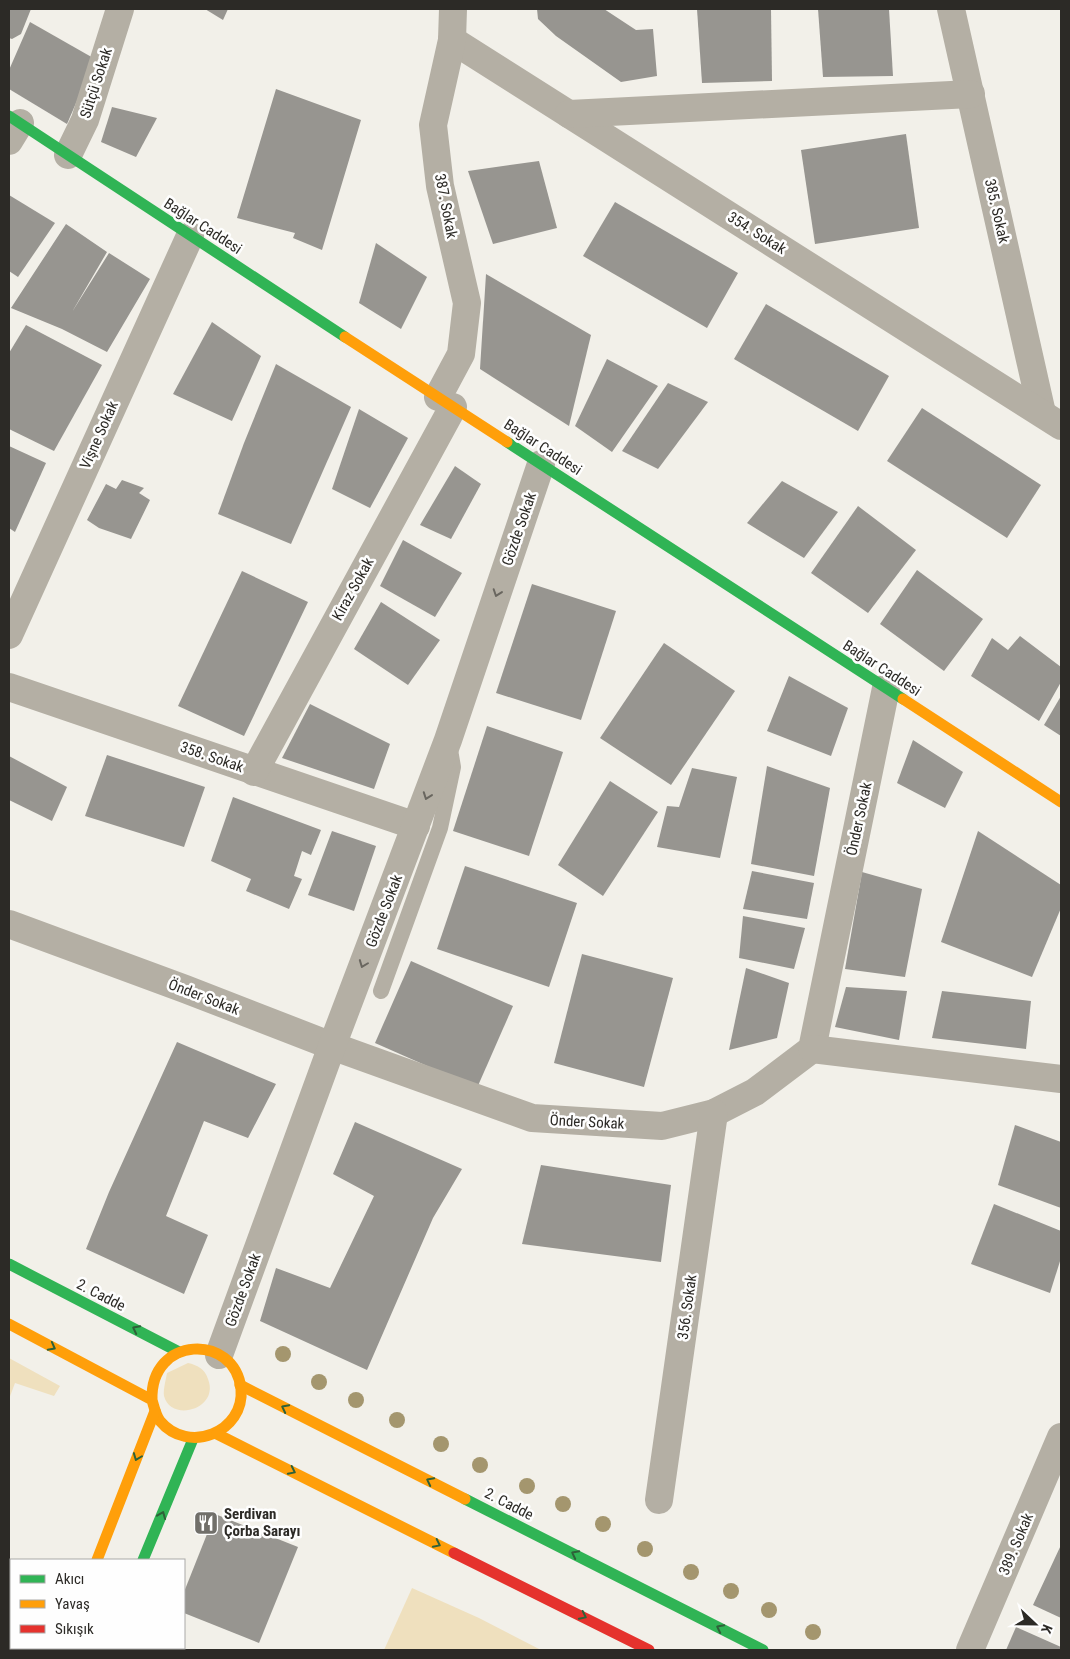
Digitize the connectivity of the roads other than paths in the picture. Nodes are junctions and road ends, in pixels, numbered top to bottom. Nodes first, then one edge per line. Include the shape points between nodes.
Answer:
1 (120, 9) edge
2 (453, 9) edge
3 (951, 9) edge
4 (452, 40) junction
5 (971, 94) junction
6 (569, 114) junction
7 (12, 127) edge
8 (68, 155) junction
9 (190, 236) junction
10 (446, 402) junction
11 (1052, 420) edge
12 (541, 464) junction
13 (9, 635) edge
14 (9, 687) edge
15 (886, 688) junction
16 (448, 740) junction
17 (254, 772) junction
18 (1061, 802) edge
19 (416, 826) junction
20 (9, 924) edge
21 (381, 991) dead end
22 (332, 1046) junction
23 (812, 1049) junction
24 (1061, 1080) edge
25 (714, 1113) junction
26 (9, 1264) edge
27 (9, 1324) edge
28 (179, 1352) junction
29 (219, 1355) junction
30 (240, 1385) junction
31 (153, 1406) junction
32 (217, 1434) junction
33 (1061, 1437) edge
34 (193, 1439) junction
35 (660, 1500) dead end
36 (97, 1559) edge
37 (144, 1559) edge
38 (649, 1650) edge
39 (763, 1650) edge
40 (970, 1650) edge

1 - 8 street, Sütçü Sokak via 85,120
2 - 4 street, 387. Sokak
3 - 5 street, 385. Sokak
4 - 6 street, 354. Sokak
4 - 10 street, 387. Sokak via 433,125 440,186 467,303 461,354
5 - 6 street
5 - 11 street, 385. Sokak
6 - 11 street, 354. Sokak
7 - 8 main road, Bağlar Caddesi
8 - 9 main road, Bağlar Caddesi
9 - 10 main road, Bağlar Caddesi
9 - 13 street, Vişne Sokak
10 - 12 main road, Bağlar Caddesi
10 - 17 street, Kiraz Sokak
12 - 15 main road, Bağlar Caddesi
12 -> 16 street, Gözde Sokak
14 - 17 street, 358. Sokak
15 - 18 main road, Bağlar Caddesi
15 - 23 street, Önder Sokak
16 -> 19 street, Gözde Sokak
16 - 21 lane via 453,766 440,828
17 - 19 street, 358. Sokak
19 -> 22 street, Gözde Sokak
20 - 22 street, Önder Sokak
22 - 25 street, Önder Sokak via 532,1118 662,1126
22 - 29 street, Gözde Sokak
23 - 24 street
23 - 25 street, Önder Sokak via 755,1092
25 - 35 street, 356. Sokak
28 -> 26 main road, 2. Cadde
27 -> 31 main road
28 - 29 main road via 192,1348
28 - 31 main road via 157,1371 152,1385
29 - 30 main road via 237,1373
30 - 32 main road via 241,1397 234,1419
39 -> 30 main road, 2. Cadde
31 - 34 main road via 170,1431
31 -> 36 main road
32 - 34 main road
32 -> 38 main road
33 - 40 street, 389. Sokak
37 -> 34 main road

